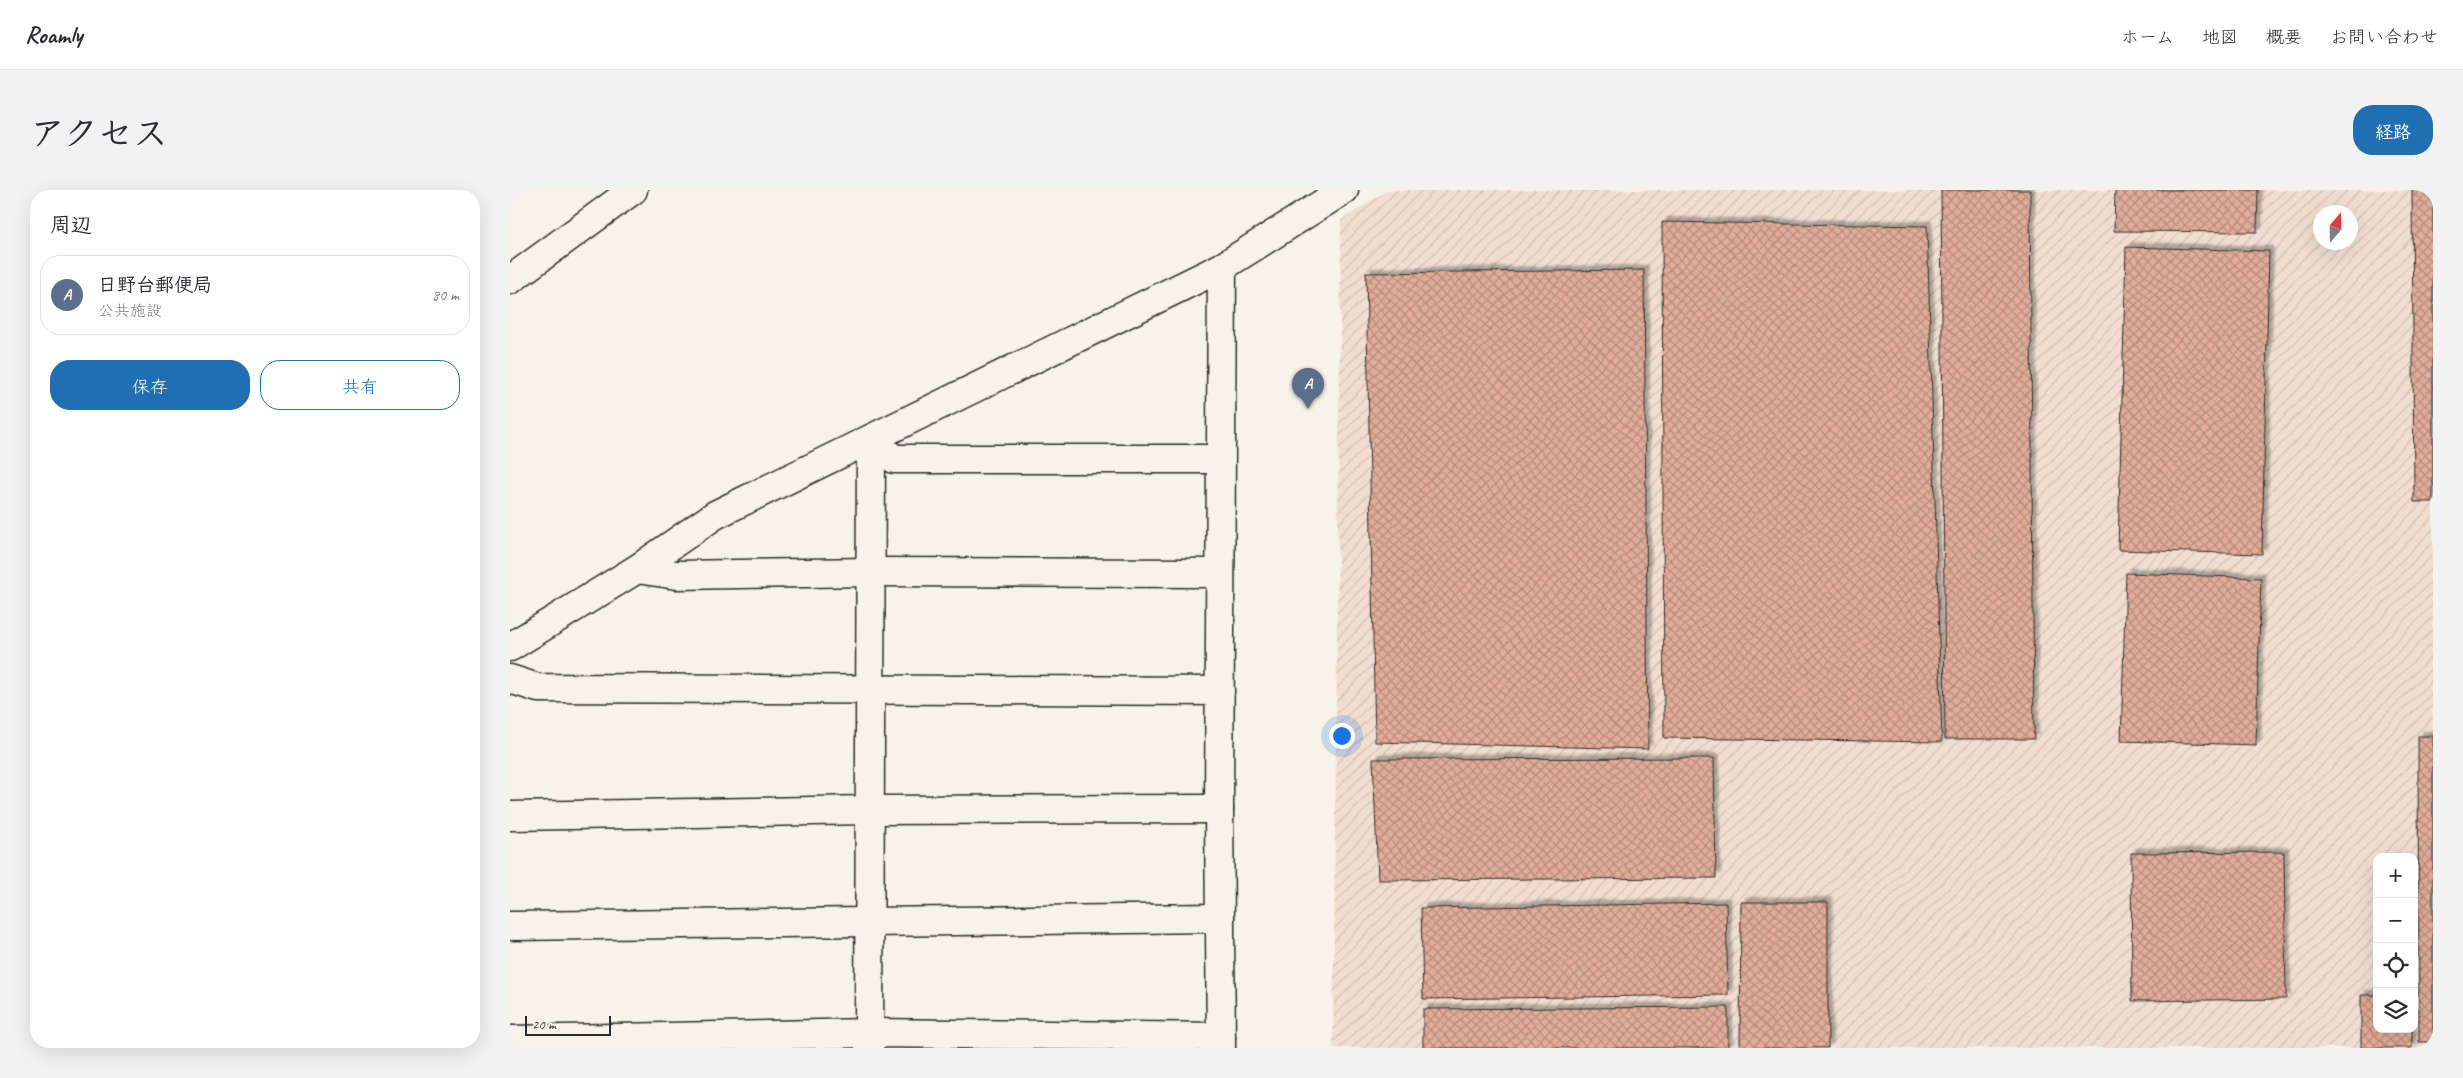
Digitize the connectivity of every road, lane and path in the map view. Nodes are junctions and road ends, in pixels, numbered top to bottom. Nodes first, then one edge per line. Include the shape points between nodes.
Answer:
1 (633, 190) edge
2 (1344, 190) edge
3 (1222, 267) junction
4 (510, 280) edge
5 (870, 439) junction
6 (1220, 459) junction
7 (637, 569) junction
8 (870, 572) junction
9 (1220, 573) junction
10 (510, 646) edge
11 (510, 679) edge
12 (869, 690) junction
13 (1220, 690) junction
14 (1219, 809) junction
15 (869, 810) junction
16 (510, 816) edge
17 (1220, 918) junction
18 (869, 922) junction
19 (510, 926) edge
20 (510, 1040) edge
21 (870, 1040) edge
22 (1221, 1042) edge

1 - 4 street
2 - 3 street
3 - 5 street
3 - 6 street
5 - 6 street via 894,459
5 - 7 street via 715,515
5 - 8 street
6 - 9 street
7 - 8 street via 677,575
7 - 10 street
8 - 9 street
8 - 12 street
9 - 13 street
11 - 12 street via 538,688
12 - 13 street
12 - 15 street
13 - 14 street
14 - 15 street
14 - 17 street
15 - 16 street
15 - 18 street
17 - 18 street
17 - 22 street
18 - 19 street
18 - 21 street
20 - 21 street
21 - 22 street

